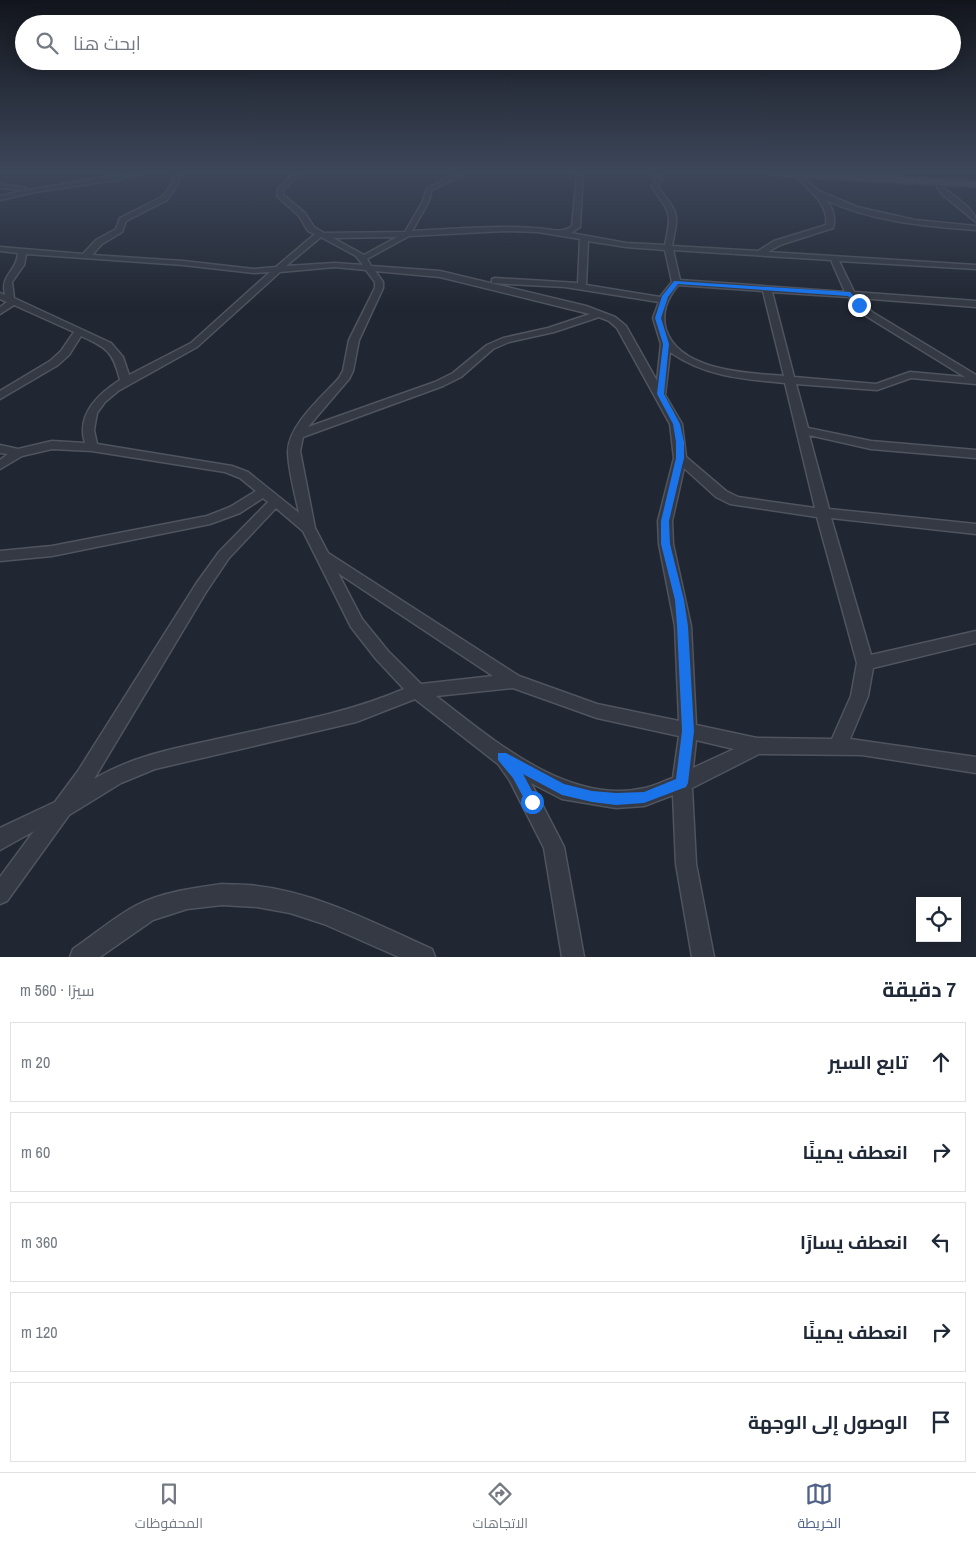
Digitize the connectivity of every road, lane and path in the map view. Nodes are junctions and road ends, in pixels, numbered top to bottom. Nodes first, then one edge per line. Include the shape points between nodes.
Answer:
1 (128, 218) edge
2 (305, 218) edge
3 (416, 218) edge
4 (577, 218) edge
5 (674, 218) edge
6 (830, 218) edge
7 (891, 218) edge
8 (976, 228) edge
9 (561, 233) junction
10 (407, 234) junction
11 (319, 235) junction
12 (584, 238) junction
13 (668, 247) junction
14 (0, 249) edge
15 (22, 252) junction
16 (760, 253) junction
17 (86, 256) junction
18 (834, 258) junction
19 (362, 259) junction
20 (976, 267) edge
21 (369, 268) junction
22 (276, 270) junction
23 (464, 279) junction
24 (676, 282) junction
25 (582, 287) junction
26 (768, 288) junction
27 (850, 294) junction
28 (8, 298) edge
29 (664, 300) junction
30 (976, 304) edge
31 (0, 311) edge
32 (599, 314) junction
33 (78, 331) junction
34 (666, 344) junction
35 (125, 380) junction
36 (790, 380) junction
37 (976, 380) edge
38 (661, 394) junction
39 (0, 396) edge
40 (802, 430) junction
41 (298, 435) junction
42 (92, 447) junction
43 (0, 448) edge
44 (18, 453) junction
45 (976, 454) edge
46 (680, 458) junction
47 (0, 465) edge
48 (270, 496) junction
49 (823, 513) junction
50 (308, 528) junction
51 (976, 529) edge
52 (0, 556) edge
53 (324, 557) junction
54 (976, 637) edge
55 (865, 663) junction
56 (513, 681) junction
57 (417, 691) junction
58 (688, 731) junction
59 (757, 746) junction
60 (838, 746) junction
61 (502, 757) junction
62 (976, 765) edge
63 (682, 783) junction
64 (63, 808) junction
65 (0, 840) edge
66 (0, 894) edge
67 (81, 957) edge
68 (424, 957) edge
69 (573, 957) edge
70 (703, 957) edge

1 - 17 street via 123,220 119,230 99,242
2 - 11 street
3 - 10 street
4 - 9 street via 576,227 571,232
5 - 13 street
6 - 16 street via 830,226
7 - 8 street
9 - 10 street via 505,229
9 - 12 street
10 - 11 street
10 - 19 street
11 - 19 street via 350,249
11 - 22 street
12 - 13 street
12 - 25 street
13 - 16 street
13 - 24 street
14 - 15 street
15 - 17 street
15 - 28 street via 19,263 2,282
16 - 18 street
17 - 22 street via 254,271
18 - 20 street
18 - 27 street
19 - 21 street
21 - 22 street via 335,265
21 - 23 street
21 - 41 street via 379,282 378,288 354,340 348,371
22 - 35 street via 194,346
23 - 25 street
23 - 32 street
24 - 26 street
24 - 29 street
25 - 29 street
26 - 27 street
26 - 36 street
27 - 30 street
27 - 37 street via 888,328
28 - 31 street
28 - 33 street
29 - 34 street via 658,318
32 - 38 street via 621,326
32 - 41 street via 506,340 439,384
33 - 35 street via 108,345 117,353 122,361
33 - 39 street via 65,354
34 - 36 street via 690,361 717,371
34 - 38 street
35 - 42 street via 91,414 88,428
36 - 37 street via 877,387 910,375
36 - 40 street
38 - 46 street via 676,424
40 - 45 street via 872,444
40 - 49 street
41 - 50 street via 294,452
42 - 44 street via 52,445
42 - 48 street via 228,469 244,475
43 - 44 street
44 - 47 street
46 - 49 street via 720,494 735,501
46 - 58 street via 665,521 666,544 682,626
48 - 50 street
48 - 52 street via 210,520 52,551
48 - 64 street via 201,588
49 - 51 street
49 - 55 street
50 - 53 street
53 - 56 street
53 - 57 street via 356,623
54 - 55 street
55 - 60 street via 858,708
56 - 57 street
56 - 58 street via 597,711
57 - 61 street
57 - 64 street via 356,715 153,761 114,777
58 - 59 street
58 - 63 street
59 - 60 street
59 - 63 street
60 - 62 street
61 - 63 street via 562,790 592,796 616,799 644,797
61 - 69 street via 517,775 554,847
63 - 70 street via 686,864
64 - 65 street via 12,831
64 - 66 street
67 - 68 street via 148,911 198,896 239,894 289,901 332,915

